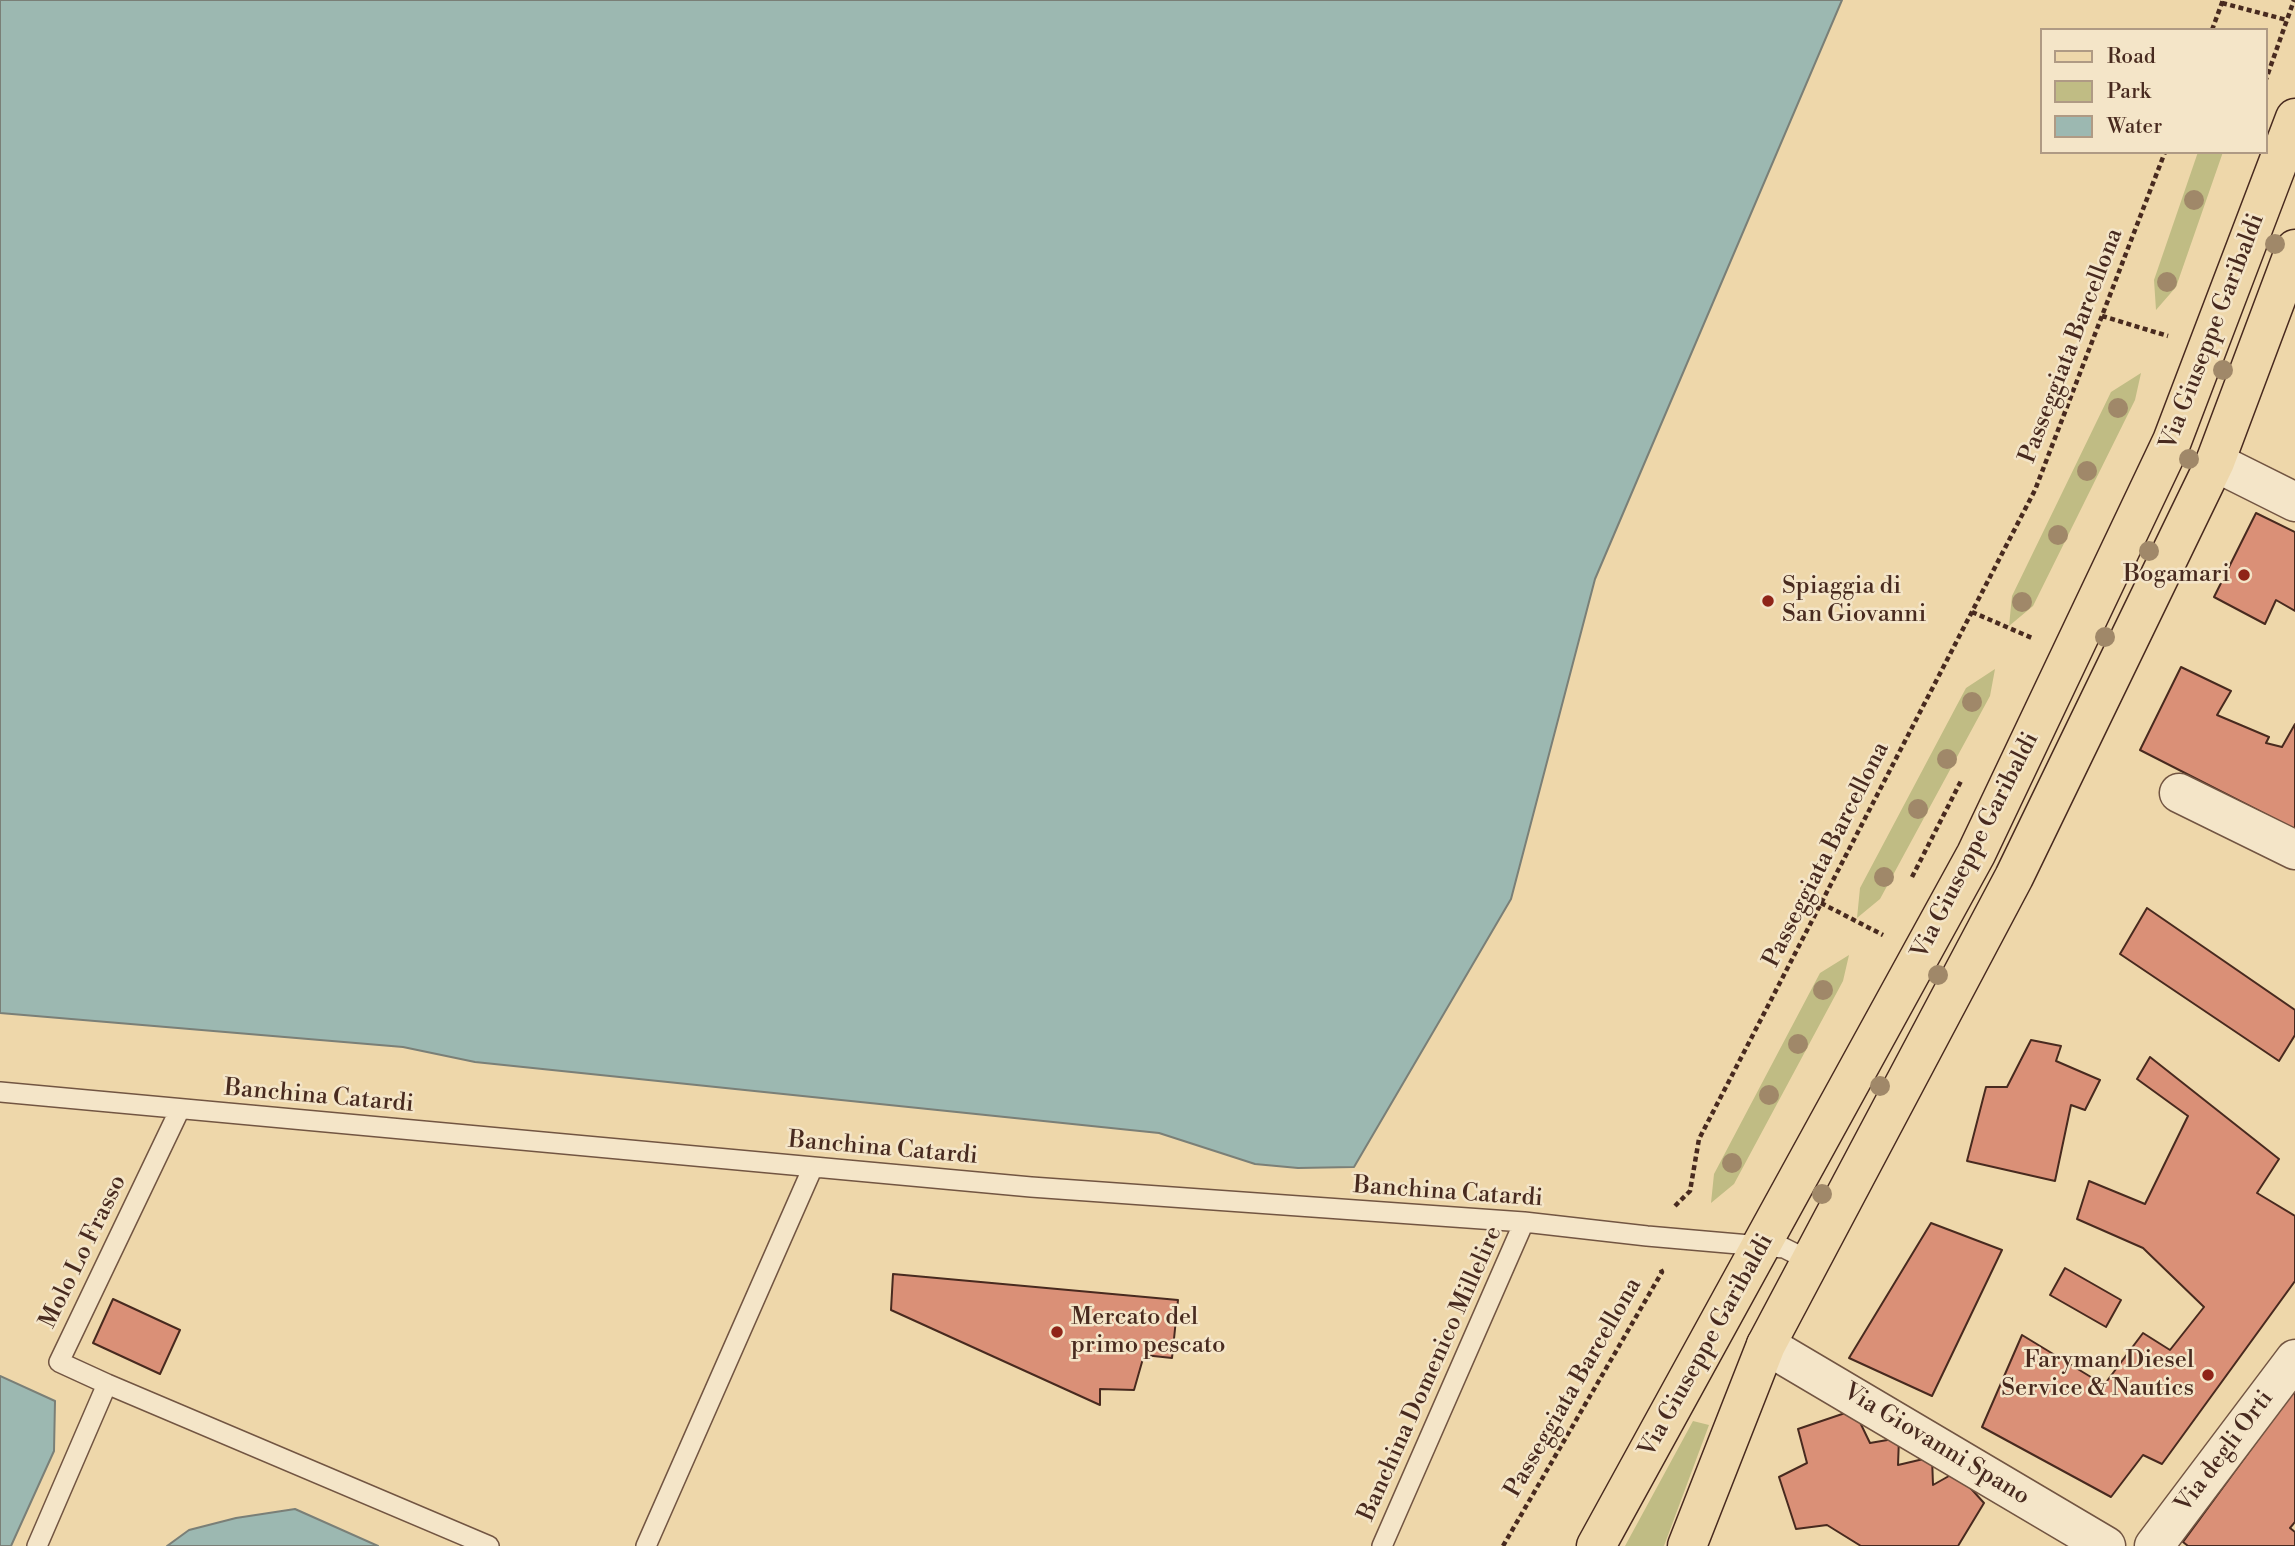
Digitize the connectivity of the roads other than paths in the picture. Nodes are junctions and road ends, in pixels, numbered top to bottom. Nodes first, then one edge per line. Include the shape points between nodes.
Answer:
1 (2295, 118) edge
2 (2295, 249) edge
3 (2215, 462) junction
4 (2295, 502) edge
5 (2179, 793) dead end
6 (2295, 850) edge
7 (0, 1092) edge
8 (180, 1109) junction
9 (813, 1167) junction
10 (1524, 1222) junction
11 (1763, 1246) junction
12 (1805, 1272) junction
13 (1766, 1345) junction
14 (2295, 1359) edge
15 (107, 1384) junction
16 (1673, 1408) junction
17 (1730, 1437) junction
18 (37, 1546) edge
19 (489, 1546) edge
20 (646, 1546) edge
21 (1382, 1546) edge
22 (1596, 1546) edge
23 (1687, 1546) edge
24 (2106, 1546) edge
25 (2154, 1546) edge

1 - 11 main road, Via Giuseppe Garibaldi via 2172,441 1976,854
2 - 3 main road, Via Giuseppe Garibaldi
3 - 4 street
3 - 12 main road, Via Giuseppe Garibaldi via 2014,877
5 - 6 street
7 - 8 lane, Banchina Catardi
8 - 9 lane, Banchina Catardi
8 - 15 lane, Molo Lo Frasso via 59,1362
9 - 10 lane, Banchina Catardi
9 - 20 lane
10 - 11 lane, Banchina Catardi
10 - 21 lane, Banchina Domenico Millelire
11 - 12 lane, Banchina Catardi via 1790,1249 1802,1257
11 - 16 main road, Via Giuseppe Garibaldi
12 - 13 main road, Via Giuseppe Garibaldi
13 - 17 main road, Via Giuseppe Garibaldi
13 - 24 street, Via Giovanni Spano
14 - 25 street, Via degli Orti
15 - 18 lane
15 - 19 lane
16 - 17 main road via 1696,1399 1710,1403 1723,1410
16 - 22 main road, Via Giuseppe Garibaldi
17 - 23 main road, Via Giuseppe Garibaldi

